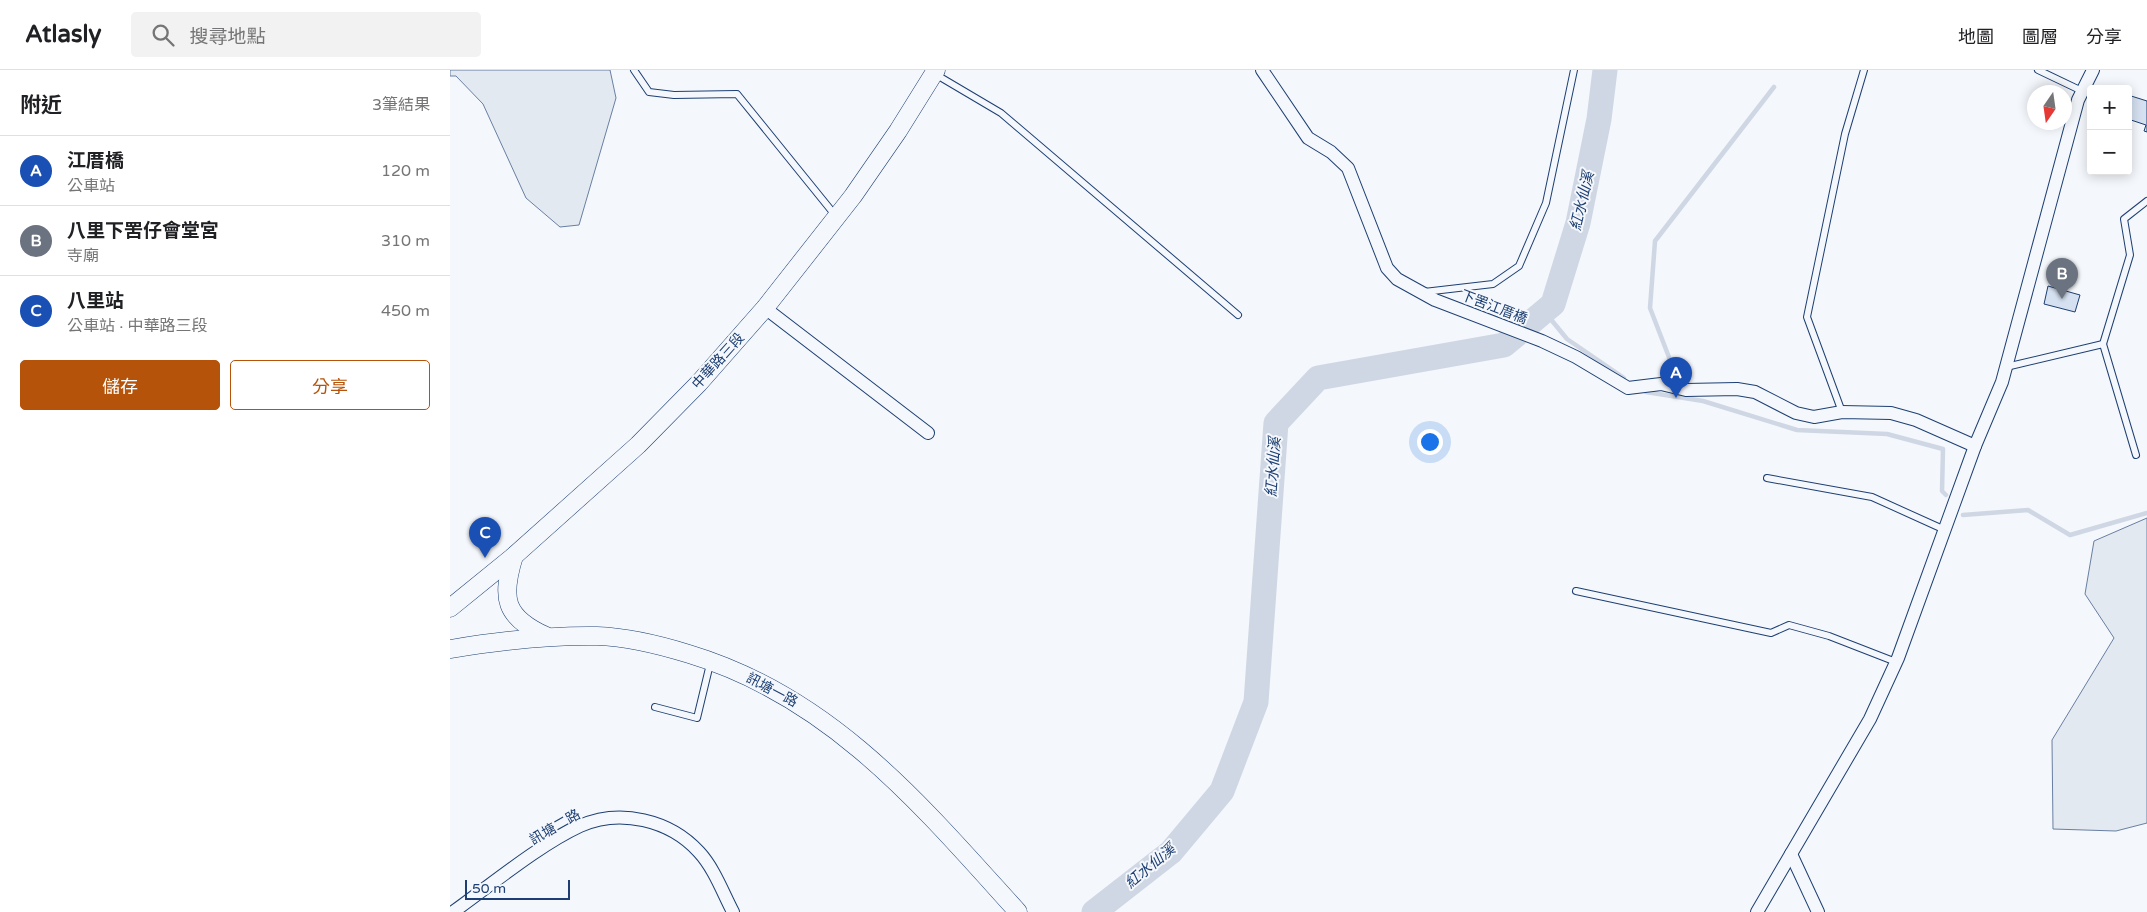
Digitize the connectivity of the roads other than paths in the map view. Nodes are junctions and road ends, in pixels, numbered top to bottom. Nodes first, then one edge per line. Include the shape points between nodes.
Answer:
1 (634, 70) edge
2 (1262, 70) edge
3 (1574, 70) edge
4 (1864, 70) edge
5 (2038, 70) edge
6 (2092, 70) edge
7 (936, 72) edge
8 (2082, 91) junction
9 (2147, 201) edge
10 (836, 216) junction
11 (1420, 293) junction
12 (765, 308) junction
13 (1238, 316) dead end
14 (2103, 344) junction
15 (2006, 367) junction
16 (1842, 412) junction
17 (928, 433) dead end
18 (1975, 446) junction
19 (2136, 455) dead end
20 (1767, 478) dead end
21 (1945, 530) junction
22 (514, 556) junction
23 (1576, 591) dead end
24 (450, 608) edge
25 (546, 637) junction
26 (450, 649) edge
27 (711, 660) junction
28 (1896, 662) junction
29 (655, 707) dead end
30 (1791, 854) junction
31 (453, 912) edge
32 (733, 912) edge
33 (1017, 912) edge
34 (1757, 912) edge
35 (1818, 912) edge

1 - 10 lane via 649,92 737,94
2 - 11 street, 下罟江厝橋 via 1308,138 1331,152 1348,168 1387,268 1397,280
3 - 11 lane via 1546,204 1519,266 1493,284
4 - 16 lane via 1845,134 1808,317
5 - 8 lane
6 - 8 street
7 - 10 street, 中華路三段
7 - 13 lane via 1001,113
8 - 15 street
9 - 14 lane via 2124,220 2130,255
10 - 12 street, 中華路三段
11 - 16 street, 下罟江厝橋 via 1542,341 1628,388 1661,384 1686,390 1737,389 1755,392 1796,413 1814,417
12 - 17 street
12 - 22 street, 中華路三段 via 638,446
14 - 15 lane
14 - 19 lane
15 - 18 street
16 - 18 street, 下罟江厝橋 via 1891,413 1916,420
18 - 21 street
20 - 21 lane via 1872,497
21 - 28 street
22 - 24 street, 中華路三段
22 - 25 street via 507,580 507,597 514,616
23 - 28 lane via 1771,633 1789,625 1829,636
25 - 26 street, 訊塘一路
25 - 27 street, 訊塘一路 via 599,636 663,646
27 - 29 lane via 697,718
27 - 33 street, 訊塘一路 via 766,684 818,716 867,754 904,787
28 - 30 street via 1870,719
30 - 34 street
30 - 35 street
31 - 32 street, 訊塘二路 via 554,841 581,826 604,819 632,818 657,823 681,835 700,853

